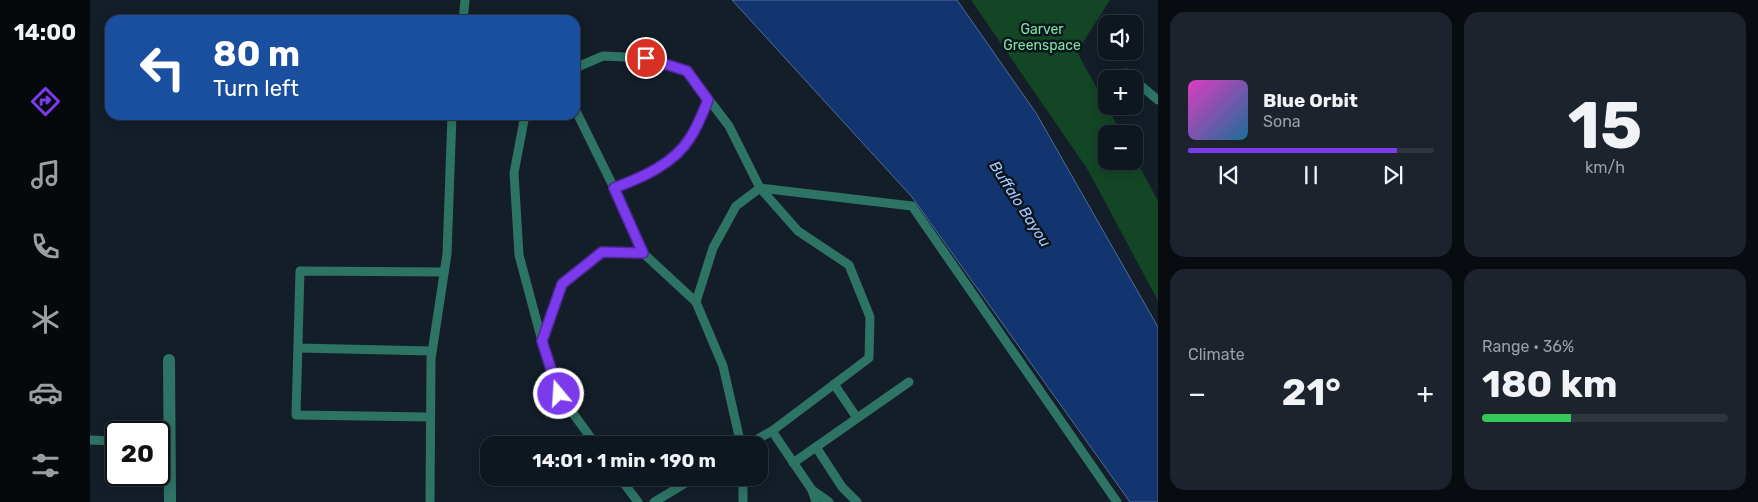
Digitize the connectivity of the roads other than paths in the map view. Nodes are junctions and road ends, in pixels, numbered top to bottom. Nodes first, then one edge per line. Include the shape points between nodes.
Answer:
1 (465, 0) edge
2 (464, 15) edge
3 (580, 66) edge
4 (1143, 87) edge
5 (708, 100) junction
6 (1158, 100) edge
7 (580, 119) edge
8 (452, 120) edge
9 (524, 120) edge
10 (614, 188) junction
11 (760, 188) junction
12 (643, 253) junction
13 (444, 272) junction
14 (696, 302) junction
15 (542, 341) junction
16 (298, 348) junction
17 (432, 351) junction
18 (169, 360) dead end
19 (909, 382) dead end
20 (834, 384) junction
21 (430, 417) junction
22 (857, 418) junction
23 (165, 421) edge
24 (772, 431) junction
25 (589, 436) edge
26 (739, 436) edge
27 (763, 436) edge
28 (90, 440) edge
29 (105, 441) edge
30 (816, 447) junction
31 (793, 463) junction
32 (168, 486) edge
33 (626, 486) edge
34 (681, 486) edge
35 (743, 486) edge
36 (812, 490) junction
37 (170, 502) edge
38 (430, 502) edge
39 (638, 502) edge
40 (654, 502) edge
41 (743, 502) edge
42 (816, 502) edge
43 (829, 502) edge
44 (857, 502) edge
45 (1117, 502) edge

1 - 2 lane
3 - 5 lane via 603,56 646,58 687,71
4 - 6 lane
5 - 10 lane via 690,139 668,161 640,178
5 - 11 lane via 729,126
7 - 10 lane
8 - 13 lane
9 - 15 lane via 514,173 520,255
10 - 12 lane
11 - 14 lane via 736,206 713,248
11 - 20 lane via 798,231 850,266 870,317 868,358
11 - 45 lane via 912,206
12 - 14 lane
12 - 15 lane via 602,252 562,284
13 - 16 lane via 300,271
13 - 17 lane
14 - 26 lane via 722,366
15 - 25 lane via 559,394
16 - 17 lane
16 - 21 lane via 296,415
17 - 21 lane
18 - 23 street
19 - 22 lane
20 - 22 lane
20 - 24 lane
21 - 38 lane
22 - 30 lane
24 - 27 lane
24 - 31 lane
28 - 29 lane
30 - 31 lane
30 - 44 lane via 842,487
31 - 36 lane
32 - 37 street
33 - 39 lane
34 - 40 lane
35 - 41 lane
36 - 42 lane
36 - 43 lane

